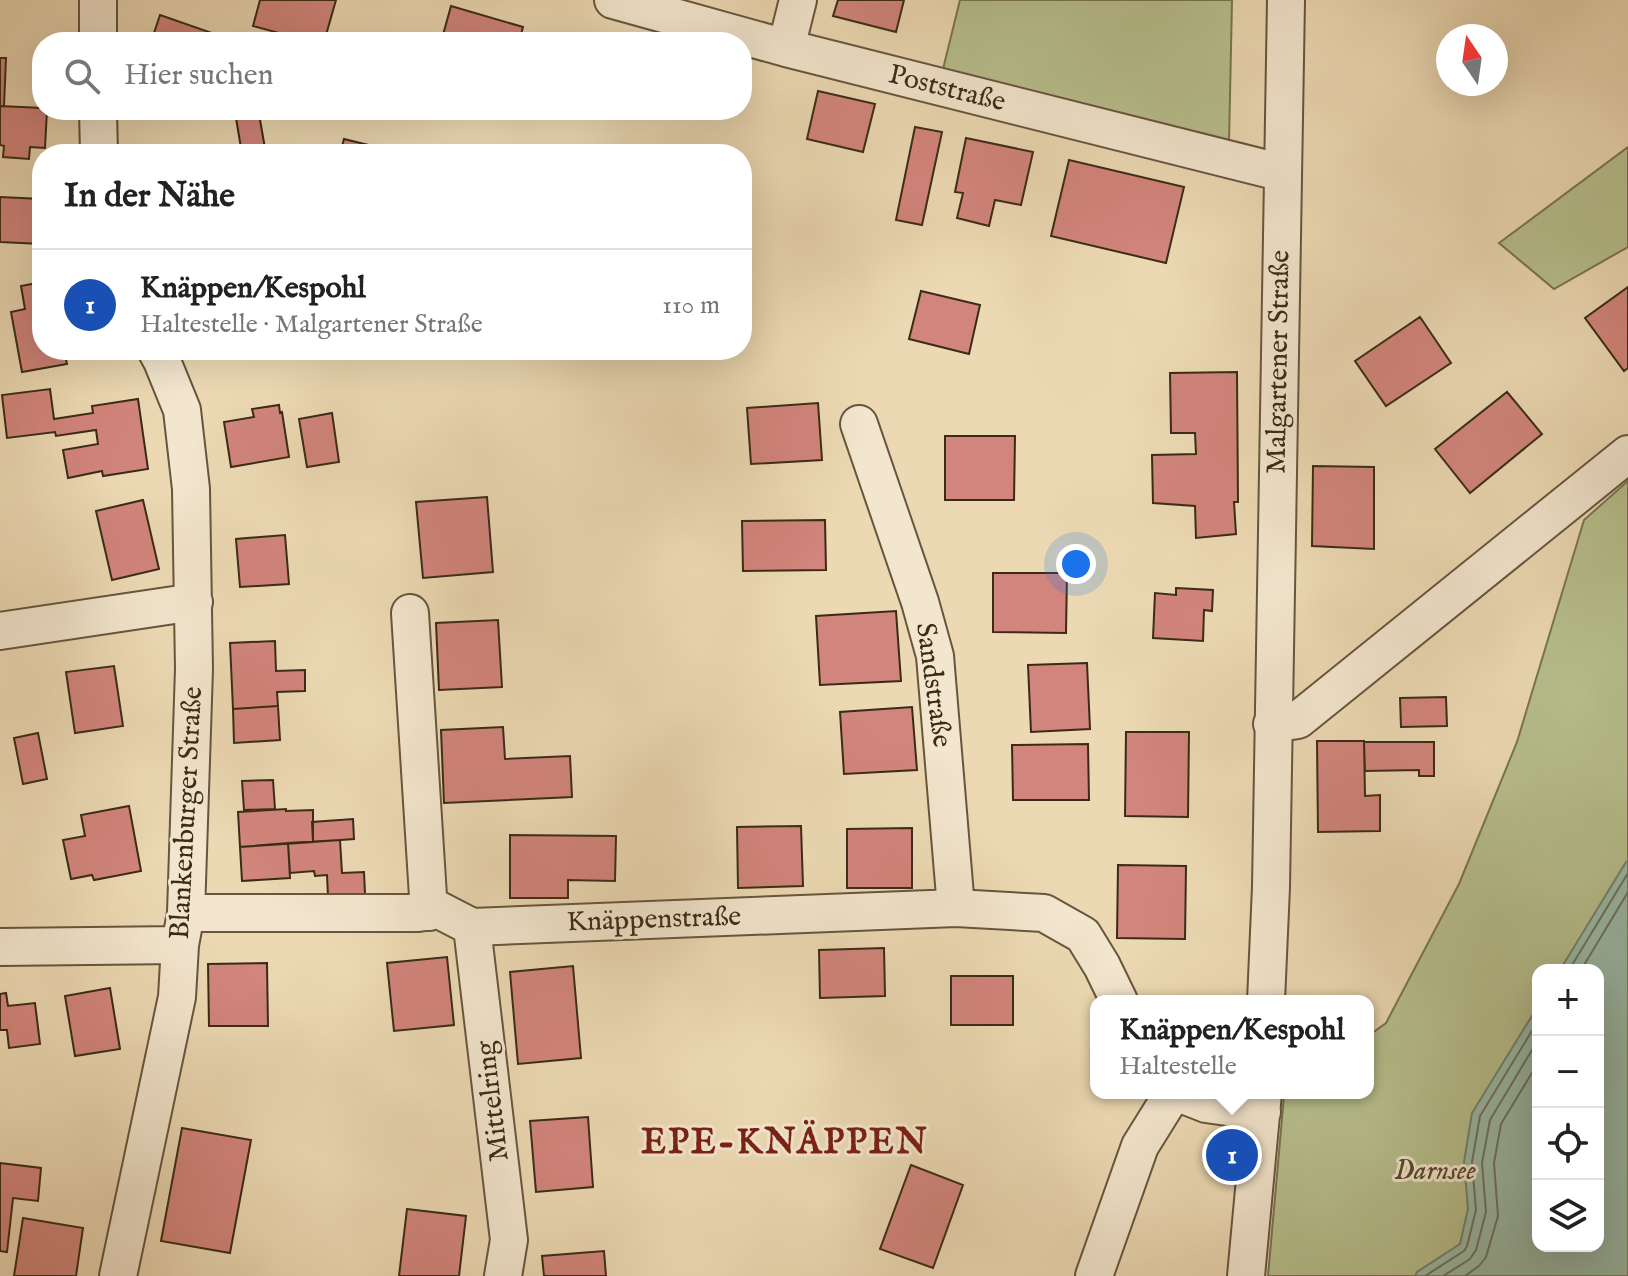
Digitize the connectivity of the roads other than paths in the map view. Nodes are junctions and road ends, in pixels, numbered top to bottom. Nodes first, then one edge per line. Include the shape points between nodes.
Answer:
1 (98, 0) edge
2 (613, 0) edge
3 (798, 0) edge
4 (1286, 0) edge
5 (98, 32) edge
6 (728, 32) edge
7 (752, 39) edge
8 (786, 48) junction
9 (98, 120) edge
10 (99, 144) edge
11 (1283, 173) junction
12 (161, 360) edge
13 (859, 424) dead end
14 (1628, 454) edge
15 (194, 602) junction
16 (410, 613) dead end
17 (0, 631) edge
18 (1272, 724) junction
19 (956, 908) junction
20 (429, 912) junction
21 (472, 927) junction
22 (183, 929) junction
23 (0, 947) edge
24 (1116, 995) edge
25 (1266, 995) edge
26 (1171, 1099) edge
27 (1192, 1099) edge
28 (1262, 1102) edge
29 (118, 1276) edge
30 (503, 1276) edge
31 (1094, 1276) edge
32 (1246, 1276) edge

1 - 5 street
2 - 6 street, Poststraße
3 - 8 street
4 - 11 street, Malgartener Straße
7 - 8 street, Poststraße
8 - 11 street, Poststraße
9 - 10 street
11 - 18 street, Malgartener Straße
12 - 15 street, Blankenburger Straße via 182,410 191,489
13 - 19 street, Sandstraße via 935,656
14 - 18 street via 1298,720
15 - 17 street
15 - 22 street, Blankenburger Straße
16 - 20 street
18 - 25 street, Malgartener Straße
19 - 21 street, Knäppenstraße
19 - 24 street, Knäppenstraße via 1044,913 1083,935
20 - 21 street, Knäppenstraße via 439,910
20 - 22 street, Knäppenstraße
21 - 30 street, Mittelring via 509,1240
22 - 23 street, Knäppenstraße
22 - 29 street, Blankenburger Straße via 177,997
26 - 31 street via 1140,1146
27 - 28 street via 1206,1104
28 - 32 street

